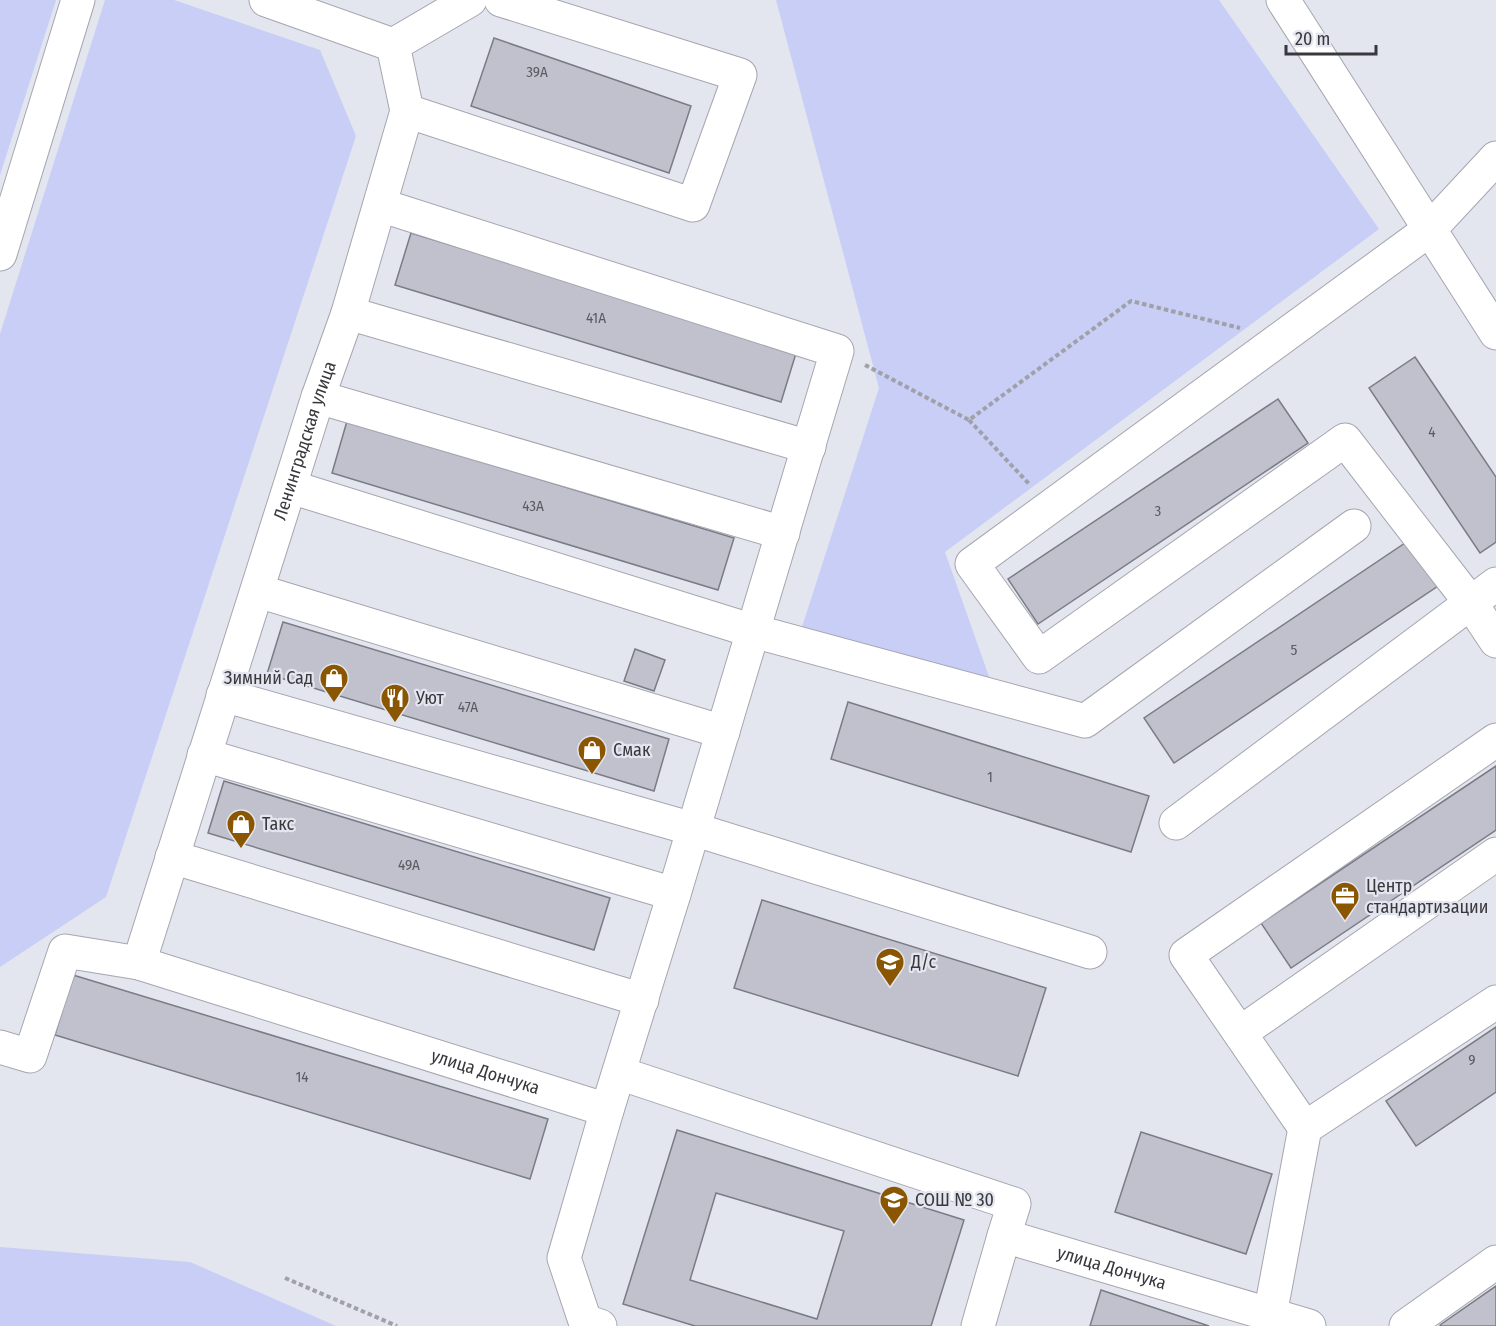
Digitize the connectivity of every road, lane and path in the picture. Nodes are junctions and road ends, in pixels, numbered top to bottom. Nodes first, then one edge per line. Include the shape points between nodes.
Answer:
1 (78, 0) edge
2 (266, 0) edge
3 (470, 0) edge
4 (501, 0) edge
5 (1283, 0) edge
6 (393, 45) junction
7 (407, 111) junction
8 (1496, 158) edge
9 (380, 205) junction
10 (1429, 230) junction
11 (0, 254) edge
12 (348, 313) junction
13 (1496, 333) edge
14 (1280, 338) junction
15 (837, 351) junction
16 (318, 397) junction
17 (969, 420) junction
18 (808, 447) junction
19 (291, 487) junction
20 (1050, 507) junction
21 (1354, 526) dead end
22 (783, 533) junction
23 (258, 591) junction
24 (1483, 593) edge
25 (753, 631) junction
26 (1496, 641) edge
27 (223, 695) junction
28 (723, 732) junction
29 (1496, 740) edge
30 (204, 755) junction
31 (1176, 823) dead end
32 (693, 829) junction
33 (1496, 854) edge
34 (172, 857) junction
35 (674, 894) junction
36 (1090, 952) dead end
37 (139, 963) junction
38 (642, 1000) junction
39 (1496, 1002) edge
40 (1240, 1033) junction
41 (0, 1047) edge
42 (619, 1073) junction
43 (607, 1110) junction
44 (1305, 1128) junction
45 (1004, 1236) junction
46 (1496, 1262) edge
47 (285, 1278) dead end
48 (1270, 1315) junction
49 (397, 1326) edge
50 (600, 1326) edge
51 (978, 1326) edge
52 (1310, 1326) edge
53 (1406, 1326) edge

1 - 11 street
2 - 6 street
3 - 6 street
4 - 7 street via 740,75 693,205
5 - 10 street
6 - 7 street, Ленинградская улица
7 - 9 street, Ленинградская улица
8 - 10 street
9 - 12 street, Ленинградская улица
9 - 15 street
10 - 13 street
10 - 14 street
12 - 16 street, Ленинградская улица
12 - 18 street
14 - 17 path via 1131,301
14 - 20 street
15 - 17 path
15 - 18 street
16 - 19 street, Ленинградская улица
16 - 22 street
17 - 20 path
18 - 22 street
19 - 23 street, Ленинградская улица
19 - 25 street
20 - 24 street via 972,564 1040,657 1345,440
21 - 25 street via 1085,721
22 - 25 street
23 - 27 street, Ленинградская улица
23 - 28 street
24 - 26 street
24 - 31 street
25 - 28 street
27 - 30 street, Ленинградская улица
27 - 32 street
28 - 32 street
29 - 40 street via 1186,955
30 - 34 street, Ленинградская улица
30 - 35 street
32 - 35 street
32 - 36 street
33 - 40 street
34 - 37 street, Ленинградская улица
34 - 38 street
35 - 38 street
37 - 41 street, улица Дончука via 65,951 30,1056
37 - 43 street, улица Дончука
38 - 42 street
39 - 44 street
40 - 44 street
42 - 43 street
42 - 45 street via 1014,1204
43 - 50 street via 564,1258 585,1321
44 - 48 street
45 - 48 street, улица Дончука
45 - 51 street
46 - 53 street
47 - 49 path
48 - 52 street, улица Дончука

